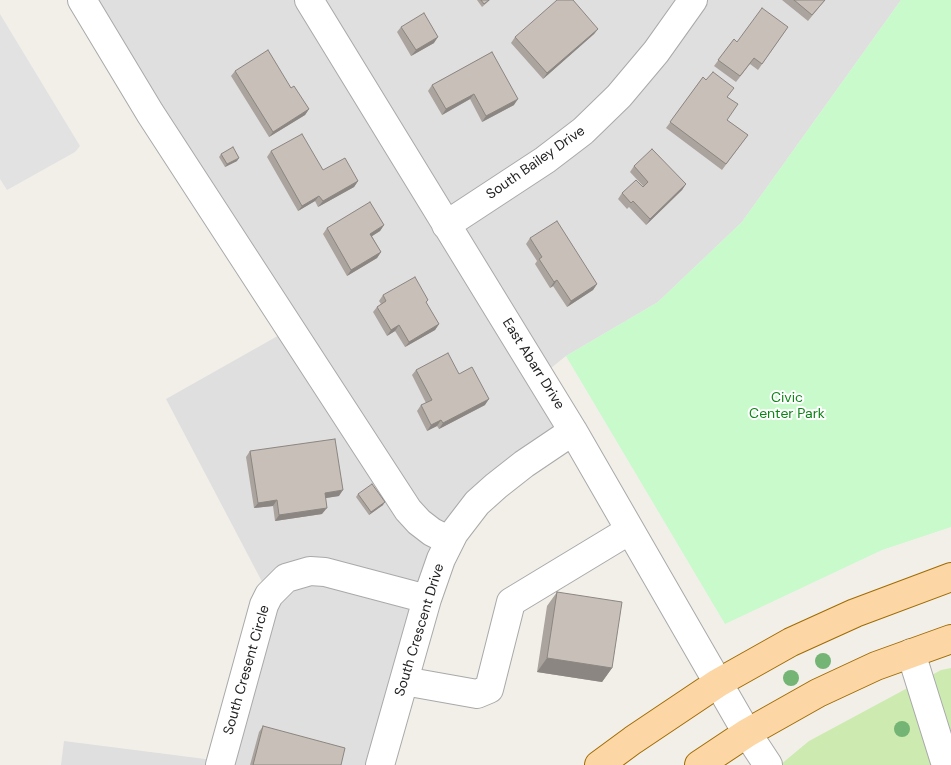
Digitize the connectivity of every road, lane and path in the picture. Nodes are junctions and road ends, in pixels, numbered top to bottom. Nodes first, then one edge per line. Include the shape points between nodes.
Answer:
1 (82, 0) edge
2 (309, 0) edge
3 (693, 0) edge
4 (446, 225) junction
5 (573, 431) junction
6 (630, 530) junction
7 (450, 541) junction
8 (951, 577) edge
9 (427, 599) junction
10 (951, 639) edge
11 (911, 653) junction
12 (404, 681) junction
13 (718, 683) junction
14 (747, 733) junction
15 (220, 765) edge
16 (380, 765) edge
17 (599, 765) edge
18 (699, 765) edge
19 (768, 765) edge
20 (946, 765) edge

1 - 7 street via 150,112 408,510 432,532
2 - 4 street, East Abarr Drive
3 - 4 street, South Bailey Drive via 620,96 583,131
4 - 5 street, East Abarr Drive
5 - 6 street, East Abarr Drive
5 - 7 street, South Crescent Drive via 496,486 464,518
6 - 12 street via 511,602 489,689 477,694
6 - 13 street, East Abarr Drive
7 - 9 street, South Crescent Drive
8 - 13 main road via 824,626
9 - 12 street, South Crescent Drive
9 - 15 street, South Cresent Circle via 325,572 310,570 286,578 264,605
10 - 11 main road
11 - 14 main road via 825,690
11 - 20 street
12 - 16 street, South Crescent Drive
13 - 14 street, East Abarr Drive
13 - 17 main road
14 - 18 main road
14 - 19 street, East Abarr Drive

